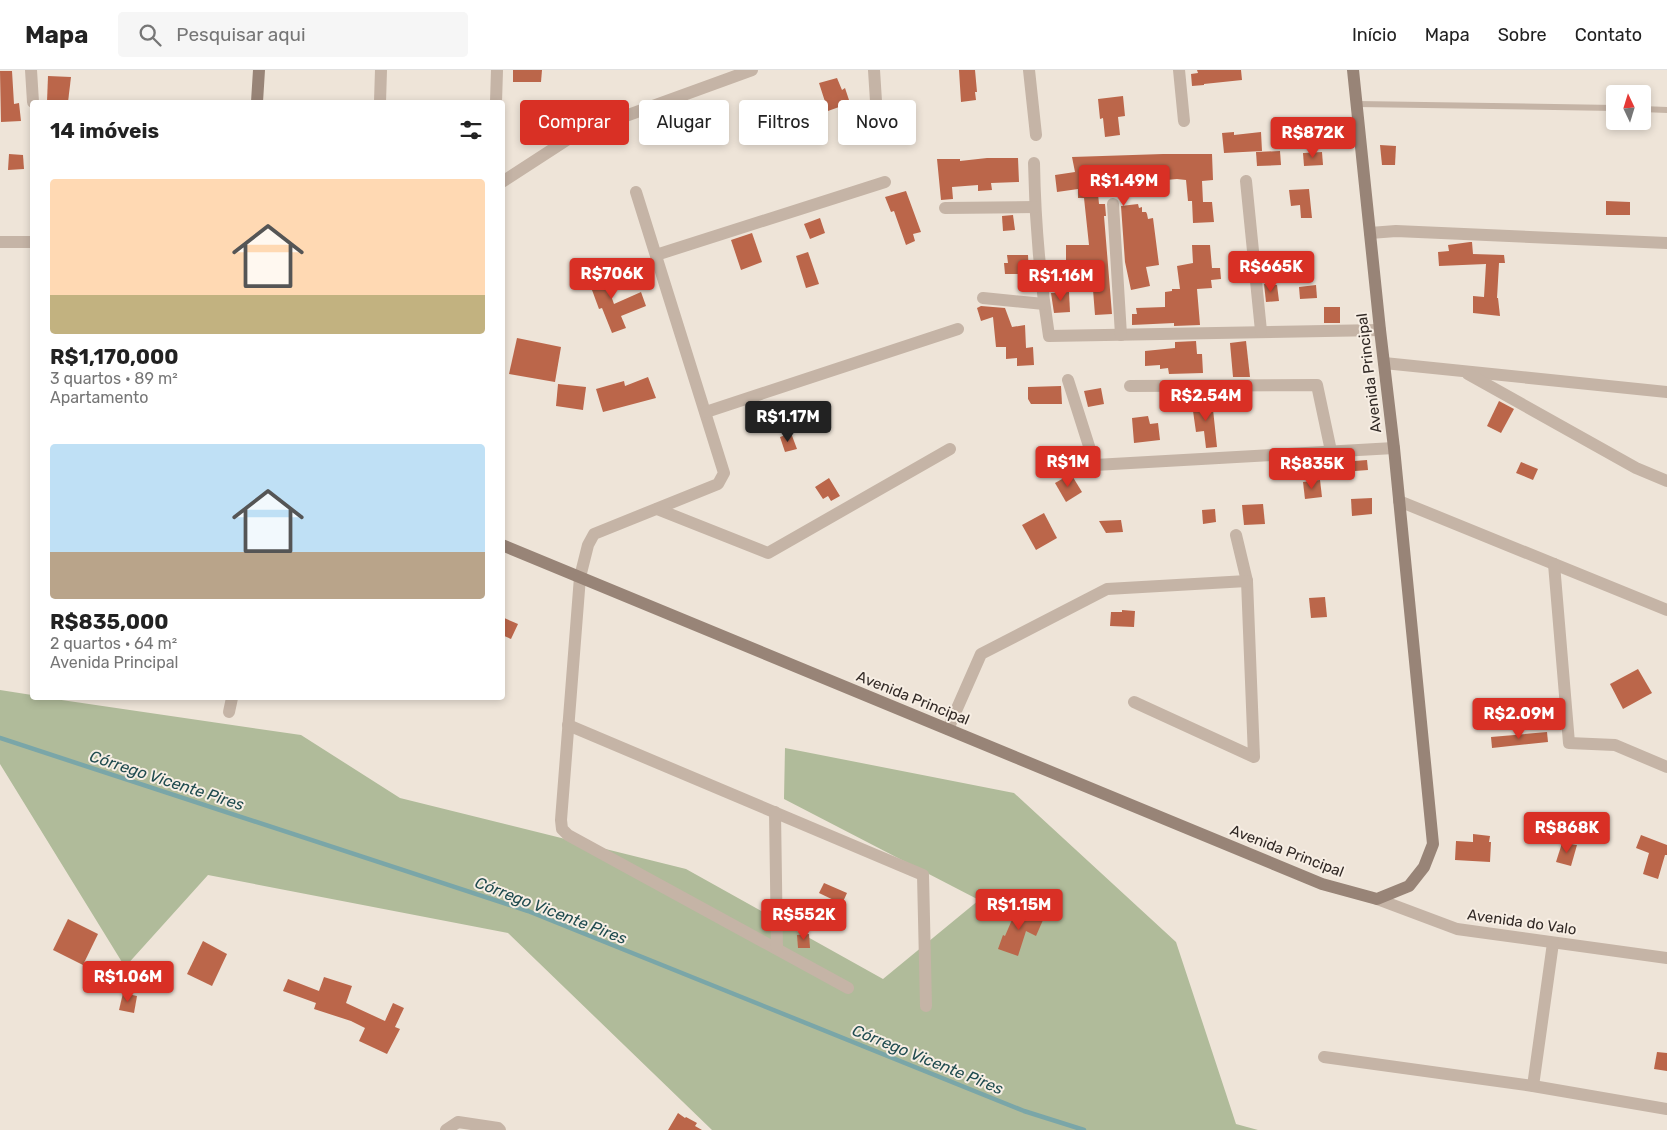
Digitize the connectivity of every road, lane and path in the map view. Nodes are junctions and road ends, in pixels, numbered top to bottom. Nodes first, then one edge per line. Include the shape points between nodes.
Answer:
1 (32, 70) edge
2 (260, 70) edge
3 (382, 70) edge
4 (497, 70) edge
5 (752, 70) edge
6 (874, 70) edge
7 (1029, 70) edge
8 (1179, 70) edge
9 (1353, 70) edge
10 (33, 100) edge
11 (257, 100) edge
12 (380, 100) edge
13 (496, 100) edge
14 (876, 100) edge
15 (1357, 104) junction
16 (1606, 108) edge
17 (1651, 109) edge
18 (1667, 110) edge
19 (1184, 121) dead end
20 (1036, 135) dead end
21 (1034, 163) dead end
22 (505, 180) edge
23 (1246, 181) dead end
24 (885, 182) dead end
25 (636, 192) dead end
26 (1113, 204) dead end
27 (1035, 207) junction
28 (945, 208) dead end
29 (1370, 233) junction
30 (0, 242) edge
31 (30, 242) edge
32 (1667, 243) edge
33 (656, 255) junction
34 (983, 298) dead end
35 (1044, 304) junction
36 (958, 329) dead end
37 (1380, 330) junction
38 (1261, 332) junction
39 (1121, 335) junction
40 (1384, 363) junction
41 (1463, 372) junction
42 (1068, 380) dead end
43 (1130, 386) dead end
44 (1667, 392) edge
45 (706, 412) junction
46 (1394, 448) junction
47 (950, 449) dead end
48 (1331, 451) junction
49 (1667, 481) edge
50 (1399, 501) junction
51 (657, 509) junction
52 (1236, 535) dead end
53 (505, 546) edge
54 (1554, 564) junction
55 (580, 577) junction
56 (1247, 580) junction
57 (1667, 610) edge
58 (232, 700) edge
59 (1134, 702) dead end
60 (229, 712) dead end
61 (568, 725) junction
62 (948, 730) junction
63 (1667, 767) edge
64 (775, 812) junction
65 (1377, 899) junction
66 (1552, 943) junction
67 (777, 950) junction
68 (1667, 958) edge
69 (848, 988) dead end
70 (926, 1006) dead end
71 (1324, 1057) dead end
72 (1533, 1086) junction
73 (1667, 1109) edge
74 (446, 1130) edge
75 (500, 1130) edge

1 - 10 street
2 - 11 street
3 - 12 street
4 - 13 street
5 - 22 street via 576,134
6 - 14 street
7 - 20 street
8 - 19 street
9 - 15 street, Avenida Principal
15 - 16 lane
15 - 29 street, Avenida Principal
17 - 18 lane
21 - 27 street
23 - 38 street
24 - 33 street
25 - 33 street
26 - 39 street
27 - 28 street
27 - 35 street
29 - 32 street via 1396,231
29 - 37 street, Avenida Principal
30 - 31 street
33 - 45 street
34 - 35 street
35 - 39 street via 1049,336
36 - 45 street
37 - 38 street
37 - 40 street, Avenida Principal
38 - 39 street
40 - 41 street
40 - 46 street, Avenida Principal
41 - 44 street
41 - 49 street via 1636,468
42 - 48 street via 1095,465
43 - 48 street via 1318,385
45 - 51 street via 724,473 718,484
46 - 48 street
46 - 50 street, Avenida Principal
47 - 51 street via 768,553
50 - 54 street
50 - 65 street, Avenida Principal via 1433,844 1424,867 1409,886
51 - 55 street via 594,534
52 - 56 street
53 - 55 street, Avenida Principal
54 - 57 street
54 - 63 street via 1569,743 1615,745
55 - 61 street
55 - 62 street, Avenida Principal
56 - 59 street via 1254,756
56 - 62 street via 1107,589 981,654
58 - 60 street
61 - 64 street
61 - 67 street via 562,829
62 - 65 street, Avenida Principal via 1322,884
64 - 67 street
64 - 70 street via 923,875
65 - 66 street, Avenida do Valo via 1457,930
66 - 68 street, Avenida do Valo
66 - 72 street
67 - 69 street
71 - 72 street
72 - 73 street
74 - 75 street via 458,1122

